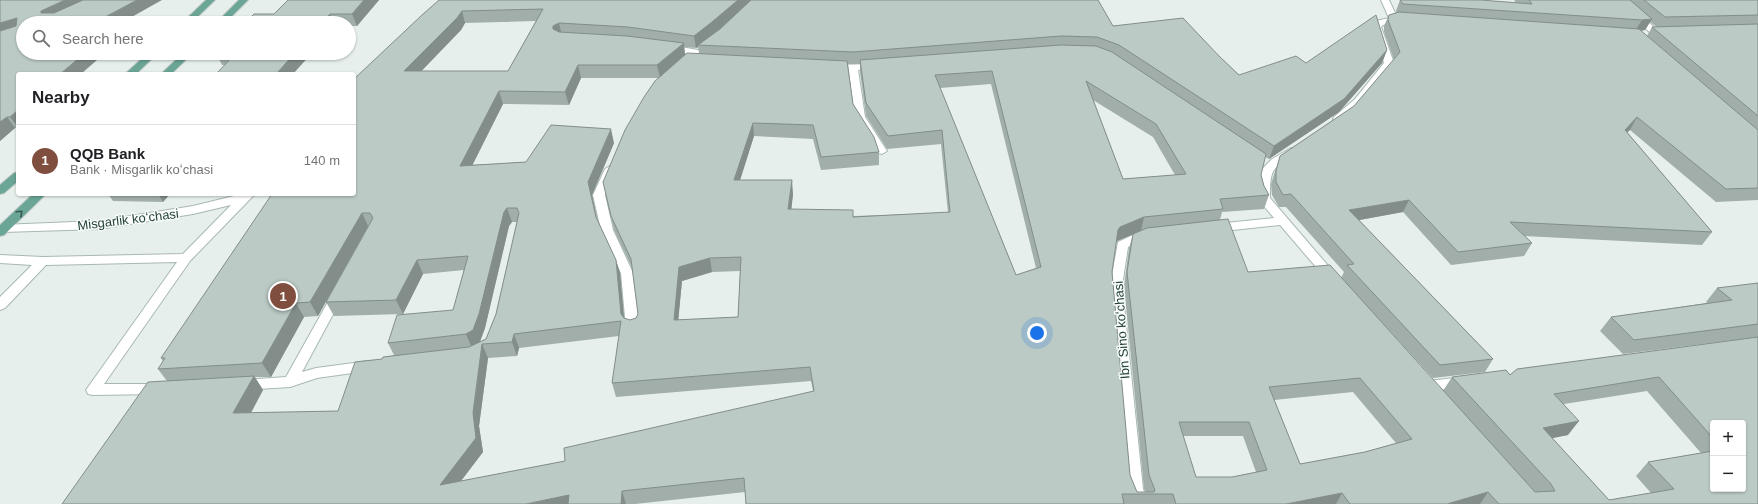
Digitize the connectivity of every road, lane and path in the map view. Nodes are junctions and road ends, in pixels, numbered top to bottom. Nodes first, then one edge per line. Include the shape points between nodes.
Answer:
1 (211, 0) edge
2 (244, 0) edge
3 (1386, 0) edge
4 (1616, 0) edge
5 (194, 16) edge
6 (227, 16) edge
7 (1394, 19) junction
8 (1410, 20) edge
9 (1642, 35) edge
10 (708, 46) edge
11 (664, 47) edge
12 (145, 60) edge
13 (181, 60) edge
14 (883, 66) edge
15 (821, 67) edge
16 (853, 68) junction
17 (132, 72) edge
18 (168, 72) edge
19 (1331, 124) edge
20 (1300, 145) edge
21 (882, 151) dead end
22 (613, 162) edge
23 (16, 177) edge
24 (0, 191) edge
25 (38, 196) edge
26 (247, 196) edge
27 (1281, 221) junction
28 (1203, 229) edge
29 (2, 230) edge
30 (1156, 234) edge
31 (186, 258) junction
32 (0, 260) edge
33 (43, 261) junction
34 (342, 286) edge
35 (1339, 286) edge
36 (0, 305) edge
37 (633, 328) edge
38 (384, 364) edge
39 (1475, 380) edge
40 (290, 382) junction
41 (234, 386) edge
42 (171, 389) edge
43 (1439, 398) edge
44 (1141, 504) edge

1 - 5 main road
2 - 6 main road
3 - 7 street
4 - 9 street via 1660,33
7 - 8 street
7 - 19 street via 1379,23 1376,27 1388,53 1389,63 1344,115
10 - 11 street via 695,60
12 - 17 main road
13 - 18 main road
14 - 16 street
15 - 16 street
16 - 21 street via 860,117
20 - 27 street via 1265,164 1264,199
22 - 37 street via 599,196 606,230 627,273
23 - 24 main road
29 -> 25 main road
26 - 29 street, Misgarlik koʻchasi via 193,210 100,225
26 - 31 street
27 - 28 street
27 - 35 street
30 - 44 street, Ibn Sino koʻchasi via 1141,236 1122,244 1116,286 1135,490
31 - 33 street
31 - 42 street via 93,390
32 - 33 street
33 - 36 street
34 - 40 street
38 - 40 street via 316,373
39 - 43 street via 1426,383
40 - 41 street

